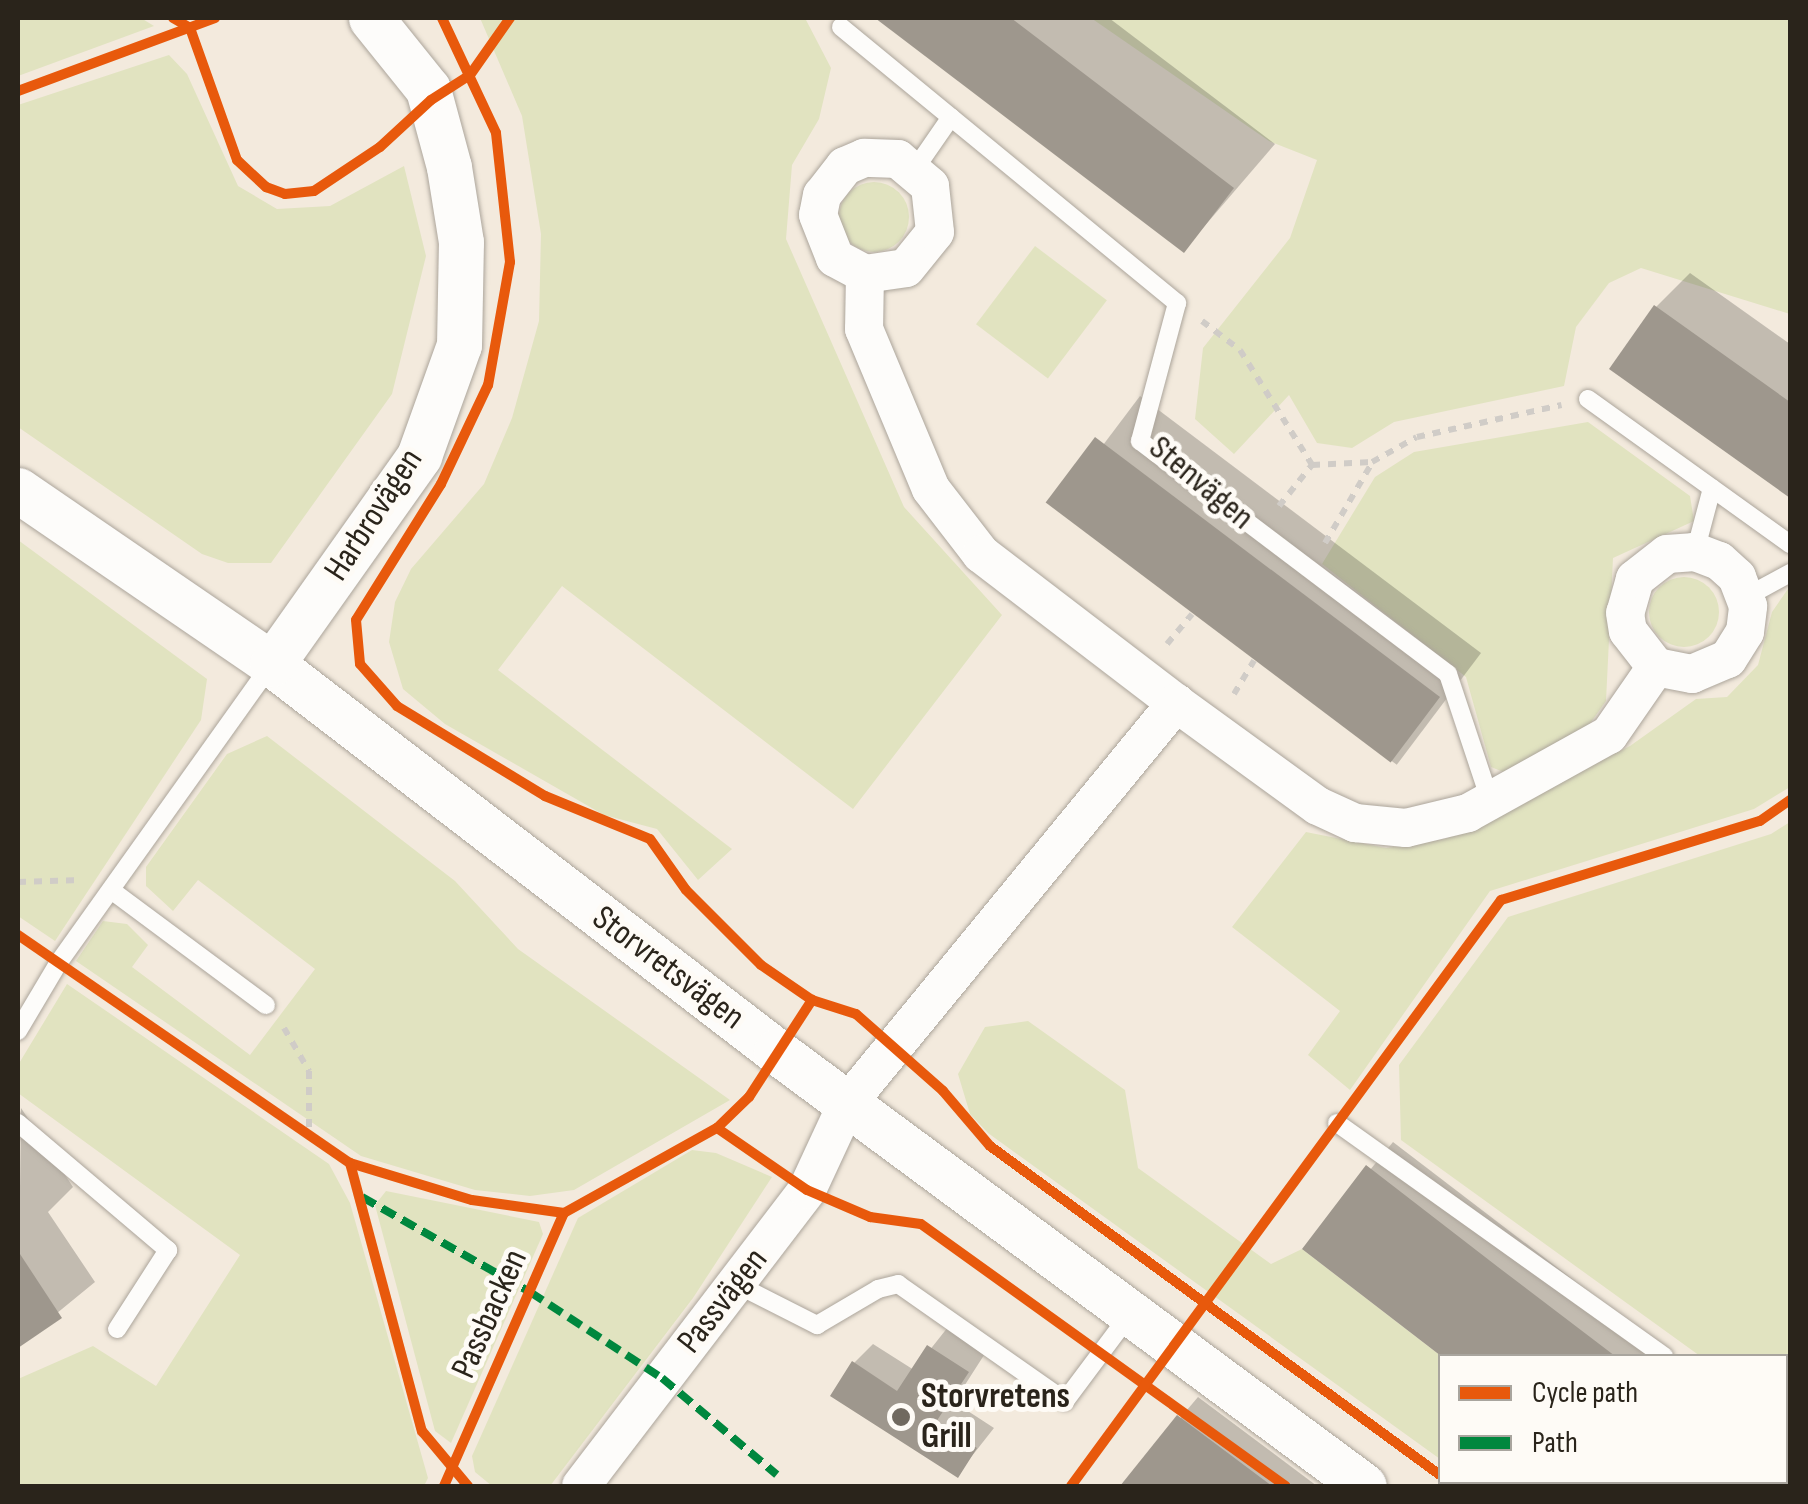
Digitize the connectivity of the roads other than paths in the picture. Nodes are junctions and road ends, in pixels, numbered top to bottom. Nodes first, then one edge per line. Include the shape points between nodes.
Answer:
1 (371, 18) edge
2 (841, 27) dead end
3 (951, 117) junction
4 (915, 169) junction
5 (865, 274) junction
6 (1588, 399) road end
7 (1712, 488) junction
8 (18, 490) edge
9 (1790, 544) edge
10 (1695, 552) junction
11 (1790, 572) edge
12 (1746, 597) junction
13 (272, 664) junction
14 (1656, 667) junction
15 (1176, 703) junction
16 (1490, 800) junction
17 (111, 890) junction
18 (266, 1005) road end
19 (18, 1031) edge
20 (847, 1104) junction
21 (18, 1122) edge
22 (1337, 1123) dead end
23 (738, 1286) junction
24 (1131, 1314) junction
25 (117, 1329) dead end
26 (1661, 1354) edge
27 (580, 1486) edge
28 (1364, 1486) edge

1 - 13 street, Harbrovägen via 428,89 461,242 459,344 418,456
2 - 3 lane
3 - 4 lane
3 - 16 lane, Stenvägen via 1176,302 1140,441 1448,674
4 - 5 street via 930,186 937,213 930,246 895,273
4 - 5 street via 898,159 864,158 831,178 822,195 822,239 835,258
5 - 15 street via 864,329 931,488 981,554
6 - 7 lane
7 - 9 lane
7 - 10 lane
8 - 13 street, Storvretsvägen
10 - 12 street via 1730,570
10 - 14 street via 1654,560 1628,592 1628,631
11 - 12 lane
12 - 14 street via 1745,632 1728,659 1692,674
13 - 17 lane
13 - 20 street, Storvretsvägen
14 - 16 street via 1609,734
15 - 16 street via 1318,806 1355,824 1406,828
15 - 20 street
17 - 18 lane
17 - 19 lane
20 - 23 street, Passvägen via 806,1190
20 - 24 street, Storvretsvägen
21 - 25 lane via 168,1250
22 - 26 lane
23 - 24 lane via 817,1326 898,1284 1066,1400
23 - 27 street, Passvägen
24 - 28 street, Storvretsvägen

